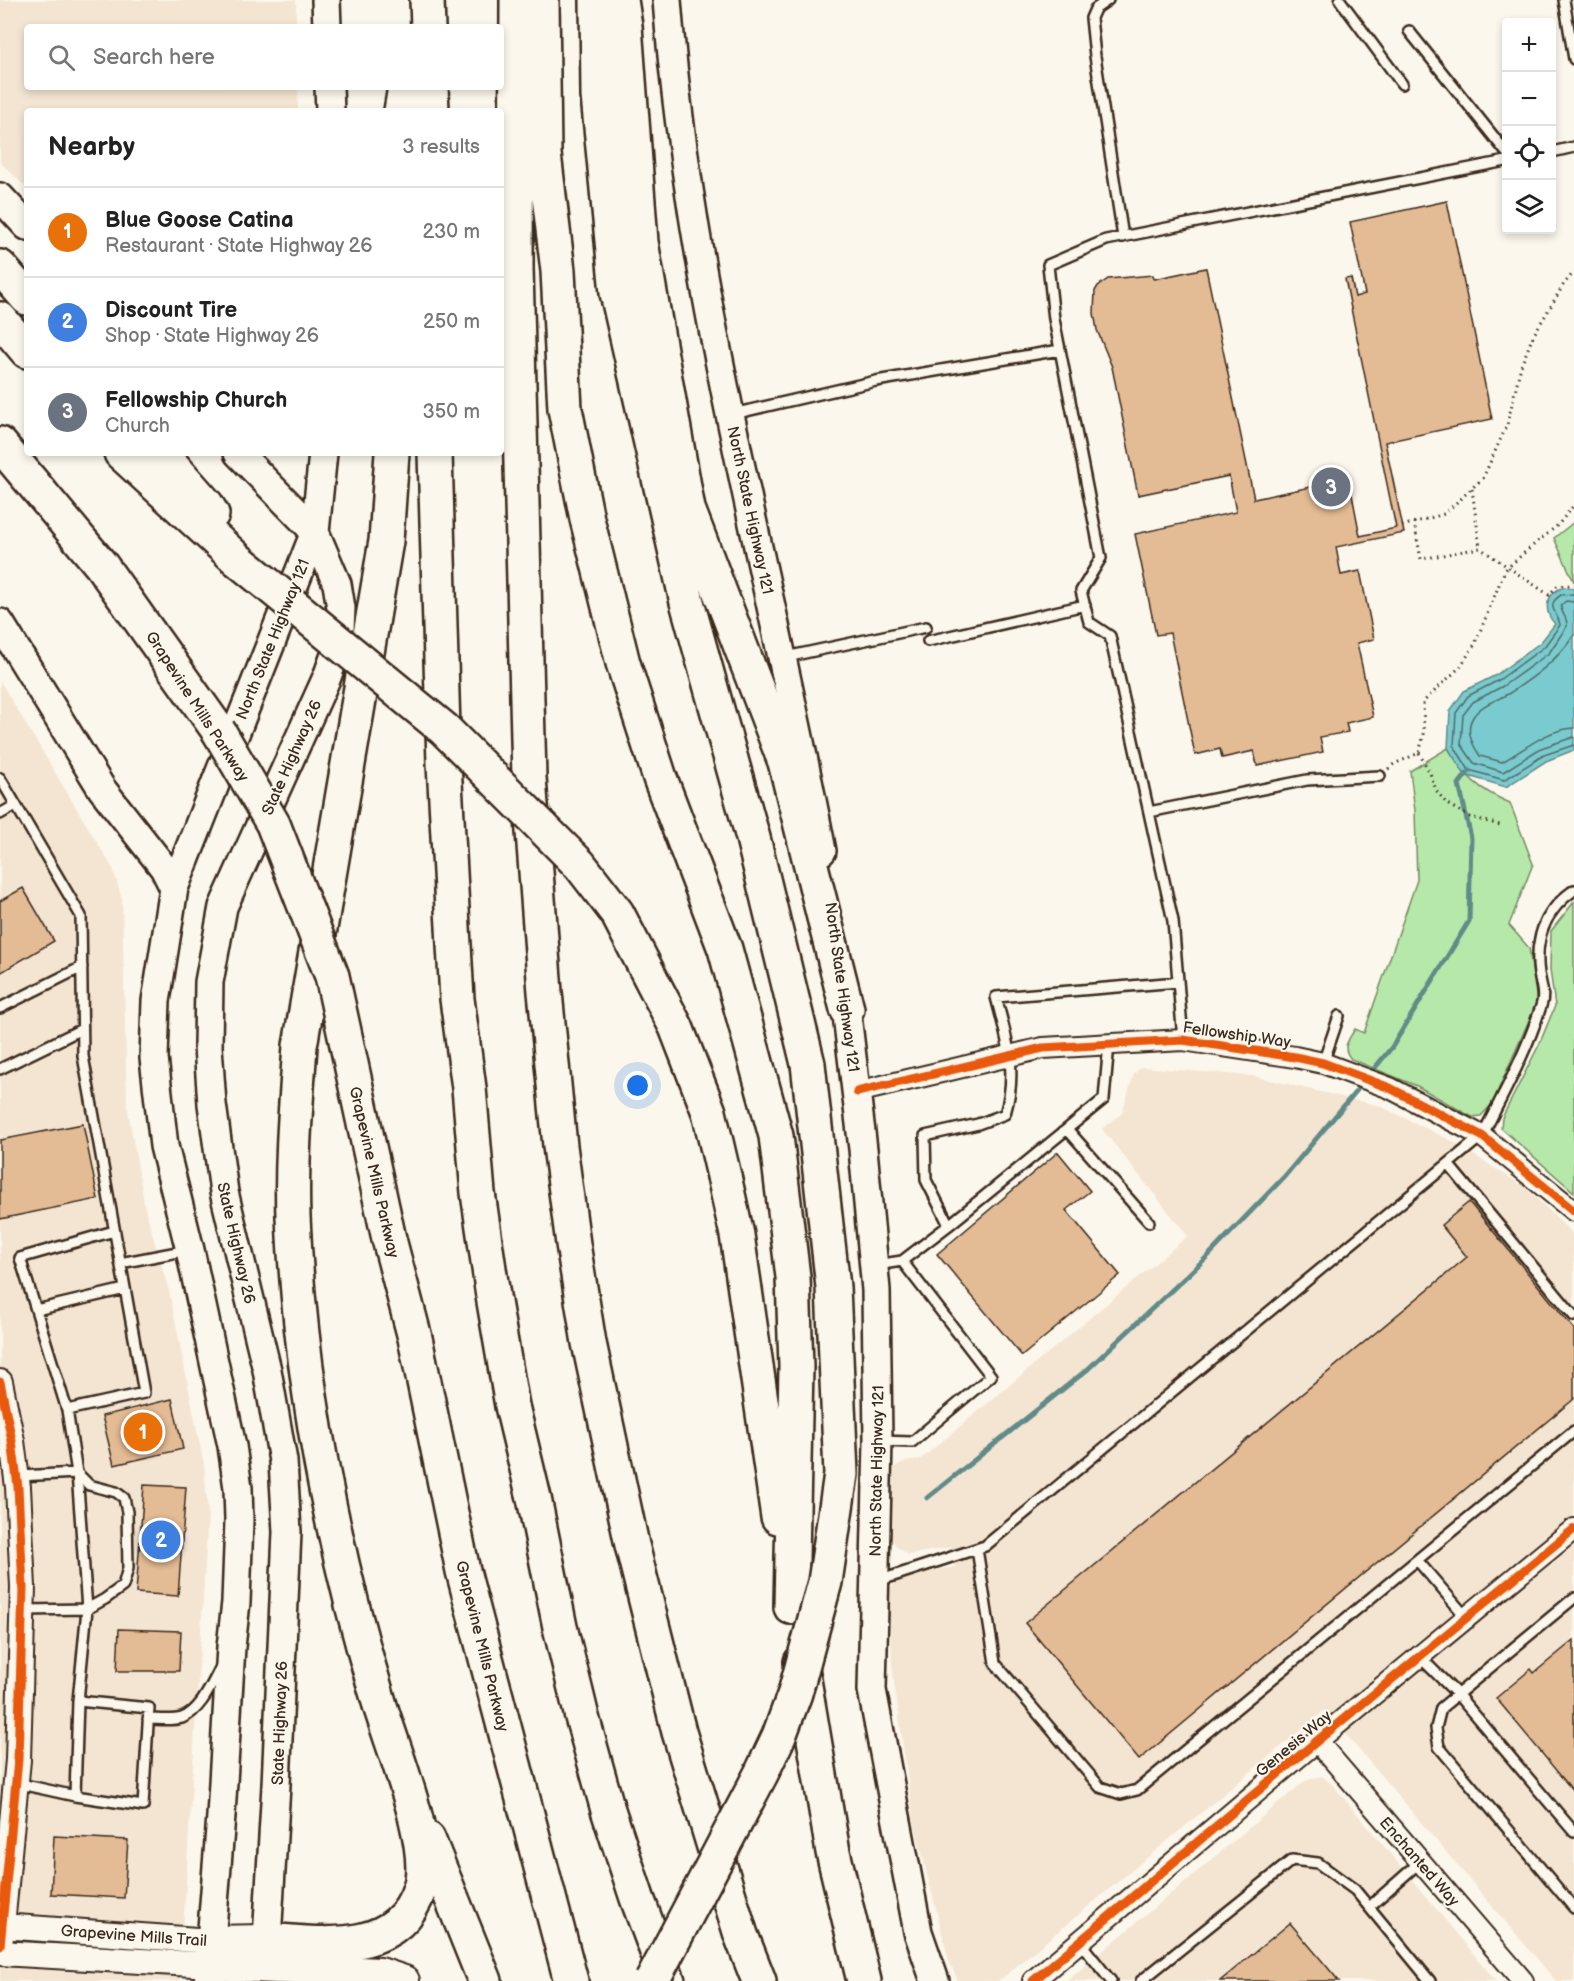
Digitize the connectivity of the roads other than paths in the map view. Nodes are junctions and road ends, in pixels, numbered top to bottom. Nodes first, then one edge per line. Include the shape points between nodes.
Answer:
1 (326, 0) edge
2 (517, 0) edge
3 (542, 0) edge
4 (597, 0) edge
5 (621, 0) edge
6 (667, 0) edge
7 (1108, 0) edge
8 (1340, 0) edge
9 (1564, 0) edge
10 (327, 24) edge
11 (1409, 31) dead end
12 (1574, 59) edge
13 (1402, 84) dead end
14 (329, 90) edge
15 (404, 90) edge
16 (431, 90) edge
17 (330, 108) edge
18 (402, 108) edge
19 (432, 108) edge
20 (1502, 147) edge
21 (1574, 147) edge
22 (1556, 151) edge
23 (1502, 162) edge
24 (0, 196) edge
25 (24, 223) edge
26 (1123, 237) junction
27 (0, 267) edge
28 (24, 295) edge
29 (0, 319) edge
30 (24, 347) edge
31 (1060, 350) junction
32 (730, 415) junction
33 (0, 444) edge
34 (124, 456) edge
35 (164, 456) edge
36 (241, 456) edge
37 (323, 456) edge
38 (392, 456) edge
39 (435, 456) edge
40 (315, 532) junction
41 (238, 560) junction
42 (1085, 605) junction
43 (0, 623) edge
44 (926, 627) dead end
45 (928, 641) dead end
46 (783, 657) junction
47 (1380, 777) road end
48 (0, 778) edge
49 (16, 805) junction
50 (1149, 812) junction
51 (0, 814) edge
52 (174, 888) junction
53 (1574, 890) edge
54 (82, 967) junction
55 (1178, 982) junction
56 (0, 1008) edge
57 (847, 1009) junction
58 (1339, 1016) dead end
59 (82, 1029) junction
60 (1183, 1040) junction
61 (1109, 1044) junction
62 (1011, 1055) junction
63 (1323, 1063) junction
64 (0, 1070) edge
65 (857, 1092) junction
66 (1067, 1128) junction
67 (1482, 1136) junction
68 (1448, 1164) junction
69 (1574, 1211) edge
70 (1149, 1222) dead end
71 (949, 1225) junction
72 (114, 1231) junction
73 (190, 1250) junction
74 (902, 1261) junction
75 (120, 1263) junction
76 (874, 1265) junction
77 (125, 1289) junction
78 (36, 1310) junction
79 (1574, 1316) edge
80 (0, 1382) edge
81 (67, 1410) junction
82 (1574, 1431) edge
83 (878, 1441) junction
84 (76, 1473) junction
85 (16, 1476) junction
86 (1574, 1530) edge
87 (977, 1549) junction
88 (1418, 1560) junction
89 (875, 1582) junction
90 (1574, 1598) edge
91 (791, 1607) junction
92 (87, 1609) junction
93 (22, 1610) junction
94 (1467, 1618) junction
95 (231, 1647) junction
96 (1420, 1657) junction
97 (1457, 1694) junction
98 (78, 1701) junction
99 (148, 1719) junction
100 (1317, 1741) junction
101 (16, 1783) junction
102 (75, 1796) junction
103 (414, 1811) junction
104 (1574, 1832) edge
105 (1420, 1862) junction
106 (1369, 1906) junction
107 (1574, 1908) edge
108 (1, 1936) edge
109 (1078, 1941) junction
110 (0, 1953) edge
111 (211, 1962) edge
112 (267, 1962) edge
113 (381, 1978) edge
114 (485, 1981) edge
115 (571, 1981) edge
116 (652, 1981) edge
117 (668, 1981) edge
118 (759, 1981) edge
119 (864, 1981) edge
120 (936, 1981) edge
121 (1033, 1981) edge
122 (1111, 1981) edge
123 (1141, 1981) edge
124 (1430, 1981) edge
125 (1523, 1981) edge

1 - 10 main road
2 - 118 highway via 516,268 529,767 560,1146 589,1343 632,1545 679,1732 741,1935
3 - 91 highway via 544,153 558,272 565,409 587,519 623,663 660,778 725,949 776,1136 793,1276 796,1356
4 - 116 highway, bridge via 598,96 617,293 687,602 753,837 808,1064 833,1287 841,1474 825,1582 795,1693 779,1736
5 - 57 highway via 642,242 688,509 785,762
6 - 32 main road, North State Highway 121 via 683,152
7 - 26 lane via 1095,9 1091,18
8 - 13 lane
9 - 12 lane
11 - 20 lane
14 - 17 main road
15 - 18 highway
16 - 19 highway
21 - 22 lane
23 - 26 lane
24 - 25 main road
26 - 31 lane via 1106,240 1048,265
27 - 28 highway
29 - 30 highway
31 - 32 lane via 876,381
31 - 42 lane via 1101,558 1081,591
32 - 46 main road, North State Highway 121
33 - 115 highway, Grapevine Mills Parkway, bridge via 101,565 218,730 273,824 332,976 389,1239 415,1338 463,1571
34 - 41 highway
35 - 41 highway via 206,504
36 - 40 main road
37 - 40 main road, North State Highway 121
38 - 103 highway via 386,541 300,1046 293,1214 304,1347 318,1447 350,1598
39 - 117 highway via 444,764 457,999 493,1296 512,1406 582,1717 608,1810
40 - 52 main road, North State Highway 121
40 - 112 main road, State Highway 26 via 337,584 341,608 336,655 223,907 209,982 212,1104 224,1192 267,1370 283,1461 287,1532
41 - 91 highway, bridge via 444,729 580,865 617,913 676,1027 710,1112 737,1235
42 - 45 lane
42 - 50 lane via 1089,622 1110,636
43 - 52 main road via 102,789 164,868
44 - 46 lane
46 - 57 main road, North State Highway 121 via 831,898
47 - 50 lane via 1307,780
48 - 49 lane
49 - 51 lane
49 - 54 lane via 81,916
50 - 55 lane via 1173,921
52 - 73 main road via 156,1001 154,1058 164,1146
53 - 67 lane via 1553,909 1541,930 1536,954 1543,1002 1519,1065
54 - 56 lane
54 - 59 lane
55 - 60 lane
55 - 62 lane via 996,997
57 - 65 main road, North State Highway 121
58 - 63 lane
59 - 64 lane
59 - 72 lane via 83,1056
60 - 61 street, Fellowship Way
60 - 63 street, Fellowship Way
61 - 62 street, Fellowship Way via 1043,1048
61 - 66 lane via 1104,1098
62 - 65 street, Fellowship Way
62 - 71 lane via 1011,1094 1005,1114 925,1136 926,1180
63 - 67 street, Fellowship Way via 1390,1088
65 - 76 main road, North State Highway 121
66 - 70 lane
66 - 71 lane
67 - 68 lane
67 - 69 street, Fellowship Way
68 - 79 lane
68 - 87 lane
71 - 74 lane
72 - 75 lane
72 - 78 lane via 20,1258
73 - 75 lane
73 - 95 main road via 238,1488 236,1602
74 - 76 lane
74 - 83 lane via 991,1376 912,1442
75 - 77 lane
76 - 83 main road, North State Highway 121
77 - 78 lane
77 - 81 lane via 144,1393
78 - 81 lane
80 - 85 street
81 - 84 lane
82 - 88 lane
83 - 89 main road, North State Highway 121
84 - 85 lane
84 - 92 lane
84 - 92 lane via 89,1485 124,1498 127,1512 128,1568 123,1586
85 - 93 street
86 - 94 street, Genesis Way
87 - 88 lane via 995,1663 1100,1787 1121,1794 1137,1790
87 - 89 lane
88 - 94 lane
89 - 120 main road, North State Highway 121 via 872,1690 918,1932
90 - 97 lane
91 - 119 highway via 833,1852
92 - 93 lane
92 - 98 lane
93 - 101 street
94 - 96 street, Genesis Way
95 - 99 lane via 191,1713 180,1719
95 - 111 main road
96 - 97 lane
96 - 100 street, Genesis Way
97 - 104 lane
97 - 107 lane via 1441,1708 1436,1728 1439,1747
98 - 99 lane via 149,1708
98 - 102 lane
99 - 102 lane via 143,1806
100 - 105 street, Enchanted Way
100 - 109 street, Genesis Way
101 - 102 lane
101 - 108 street
103 - 112 highway via 423,1873 414,1902 392,1927 378,1936
103 - 114 highway
105 - 106 lane
105 - 125 street, Enchanted Way
106 - 123 lane via 1355,1890 1318,1863 1292,1860
106 - 124 lane
108 - 111 street, Grapevine Mills Trail
109 - 121 street, Genesis Way
109 - 122 lane
110 - 111 street, Grapevine Mills Trail
111 - 112 main road, Grapevine Mills Trail
112 - 113 main road, Grapevine Mills Trail

